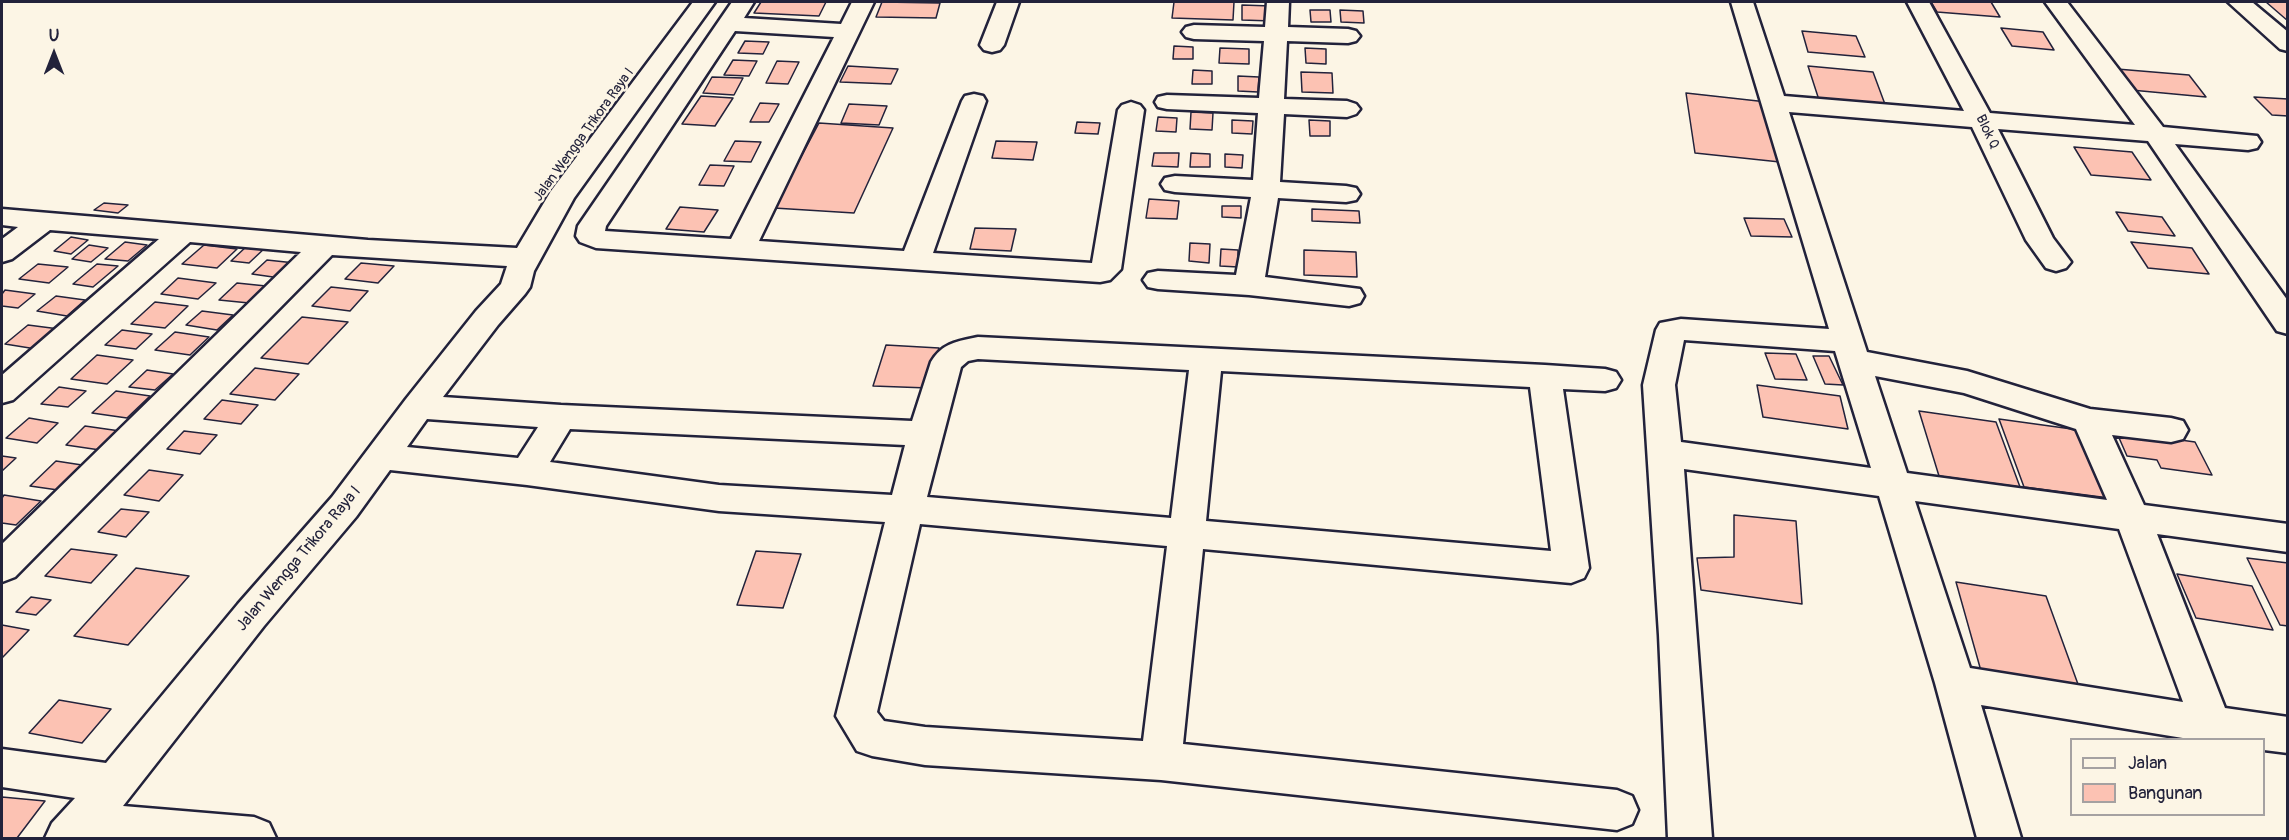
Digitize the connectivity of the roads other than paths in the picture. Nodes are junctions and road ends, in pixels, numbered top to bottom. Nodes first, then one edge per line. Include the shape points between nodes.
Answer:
1 (685, 2) edge
2 (704, 2) edge
3 (743, 2) edge
4 (863, 2) edge
5 (1008, 2) edge
6 (1278, 2) edge
7 (1743, 2) edge
8 (1918, 2) edge
9 (2055, 2) edge
10 (2239, 2) edge
11 (727, 24) junction
12 (847, 30) junction
13 (1194, 32) dead end
14 (1276, 35) junction
15 (1348, 36) dead end
16 (2288, 44) edge
17 (992, 45) dead end
18 (974, 102) dead end
19 (1167, 102) dead end
20 (1774, 103) junction
21 (1271, 105) junction
22 (1347, 109) dead end
23 (1131, 110) dead end
24 (1981, 120) junction
25 (2156, 135) junction
26 (2248, 142) dead end
27 (1175, 184) dead end
28 (1266, 190) junction
29 (1346, 194) dead end
30 (2, 217) edge
31 (43, 221) junction
32 (182, 234) junction
33 (326, 244) junction
34 (740, 250) junction
35 (2, 253) edge
36 (915, 261) junction
37 (517, 262) junction
38 (2056, 262) dead end
39 (1158, 280) dead end
40 (1249, 285) junction
41 (1349, 296) dead end
42 (2288, 324) edge
43 (1852, 351) junction
44 (1206, 360) junction
45 (1545, 376) junction
46 (1605, 380) dead end
47 (2, 392) edge
48 (418, 407) junction
49 (561, 417) junction
50 (2089, 421) junction
51 (2171, 430) dead end
52 (925, 434) junction
53 (1665, 449) junction
54 (381, 457) junction
55 (528, 472) junction
56 (1893, 483) junction
57 (908, 509) junction
58 (2132, 516) junction
59 (1188, 534) junction
60 (2288, 538) edge
61 (2, 567) edge
62 (1955, 683) junction
63 (2211, 723) junction
64 (2288, 735) edge
65 (1161, 761) junction
66 (2, 768) edge
67 (115, 784) junction
68 (1617, 810) dead end
69 (73, 831) edge
70 (254, 838) edge
71 (1690, 838) edge
72 (1999, 838) edge

1 - 37 street, Jalan Wengga Trikora Raya I via 541,190 509,241
2 - 37 street, Jalan Wengga Trikora Raya I
3 - 11 street
4 - 12 street
5 - 17 street
6 - 14 street
7 - 20 street
8 - 24 street, Blok Q
9 - 25 street
10 - 16 street
11 - 12 street
11 - 34 street via 592,226 590,236
12 - 34 street
13 - 14 street
14 - 15 street
14 - 21 street
18 - 36 street
19 - 21 street
20 - 24 street
20 - 43 street
21 - 22 street
21 - 28 street
23 - 36 street via 1106,269
24 - 25 street
24 - 38 street, Blok Q via 2040,240
25 - 26 street
25 - 42 street
27 - 28 street
28 - 29 street
28 - 40 street
30 - 31 street
31 - 32 street
31 - 35 street
32 - 33 street
32 - 47 street
33 - 37 street
33 - 61 street
34 - 36 street
37 - 48 street, Jalan Wengga Trikora Raya I via 515,286
39 - 40 street
40 - 41 street
43 - 50 street
43 - 53 street via 1671,330 1659,385
43 - 56 street
44 - 45 street
44 - 52 street via 978,348 958,352 947,362
44 - 59 street
45 - 46 street
45 - 59 street via 1571,568
48 - 49 street
48 - 54 street, Jalan Wengga Trikora Raya I
49 - 52 street
49 - 55 street
50 - 51 street
50 - 58 street
52 - 57 street
53 - 56 street via 1684,456
53 - 71 street
54 - 55 street
54 - 67 street, Jalan Wengga Trikora Raya I
55 - 57 street via 719,498
56 - 58 street
56 - 62 street
57 - 59 street
57 - 65 street via 856,716 872,738 925,746
58 - 60 street
58 - 63 street
59 - 65 street
62 - 63 street
62 - 72 street
63 - 64 street
65 - 68 street
66 - 67 street
67 - 69 street, Jalan Wengga Trikora Raya I
69 - 70 street

